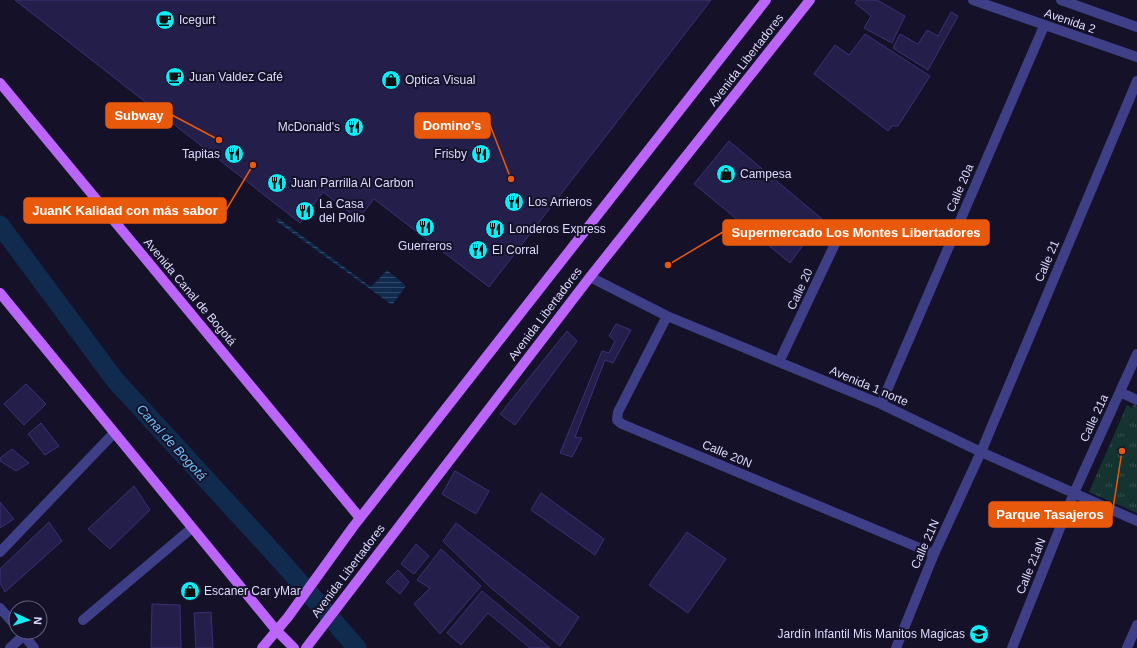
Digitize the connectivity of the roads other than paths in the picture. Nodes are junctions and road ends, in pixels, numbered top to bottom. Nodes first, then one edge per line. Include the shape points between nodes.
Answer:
1 (766, 0) edge
2 (810, 0) edge
3 (973, 0) edge
4 (1061, 0) edge
5 (1044, 26) junction
6 (1137, 27) edge
7 (1137, 57) edge
8 (1137, 81) edge
9 (0, 83) edge
10 (843, 227) dead end
11 (590, 277) junction
12 (0, 293) edge
13 (667, 316) junction
14 (1137, 354) edge
15 (779, 362) junction
16 (1120, 392) junction
17 (1137, 400) edge
18 (881, 404) junction
19 (114, 433) junction
20 (982, 452) junction
21 (1074, 493) junction
22 (360, 518) junction
23 (1137, 521) edge
24 (192, 528) junction
25 (0, 552) edge
26 (934, 554) junction
27 (0, 608) edge
28 (8, 617) edge
29 (83, 620) dead end
30 (1137, 625) edge
31 (276, 630) junction
32 (17, 640) edge
33 (27, 640) edge
34 (307, 646) edge
35 (10, 648) edge
36 (34, 648) edge
37 (262, 648) edge
38 (294, 648) edge
39 (896, 648) edge
40 (1012, 648) edge
41 (1127, 648) edge

1 - 22 main road, Avenida Libertadores
2 - 11 main road, Avenida Libertadores
3 - 5 street, Avenida 2
4 - 6 street, Avenida 2
5 - 7 street, Avenida 2
5 - 18 street, Calle 20a
8 - 20 street, Calle 21
9 - 22 main road, Avenida Canal de Bogotá
10 - 15 street, Calle 20
11 - 13 street, Avenida 1 norte
11 - 34 main road, Avenida Libertadores
12 - 19 main road
13 - 15 street, Avenida 1 norte
13 - 26 street, Calle 20N via 618,412 617,420
14 - 16 street, Calle 21a
15 - 18 street, Avenida 1 norte
16 - 17 street
16 - 21 street, Calle 21a
18 - 20 street, Avenida 1 norte
19 - 24 main road
19 - 25 street
20 - 21 street, Avenida 1 norte
20 - 26 street, Calle 21N
21 - 23 street, Avenida 1 norte
21 - 40 street, Calle 21aN
22 - 31 main road, Avenida Libertadores
24 - 29 street
24 - 31 main road
26 - 39 street, Calle 21N
27 - 28 street
30 - 41 street
31 - 37 main road, Avenida Libertadores
31 - 38 main road
32 - 35 street
33 - 36 street

